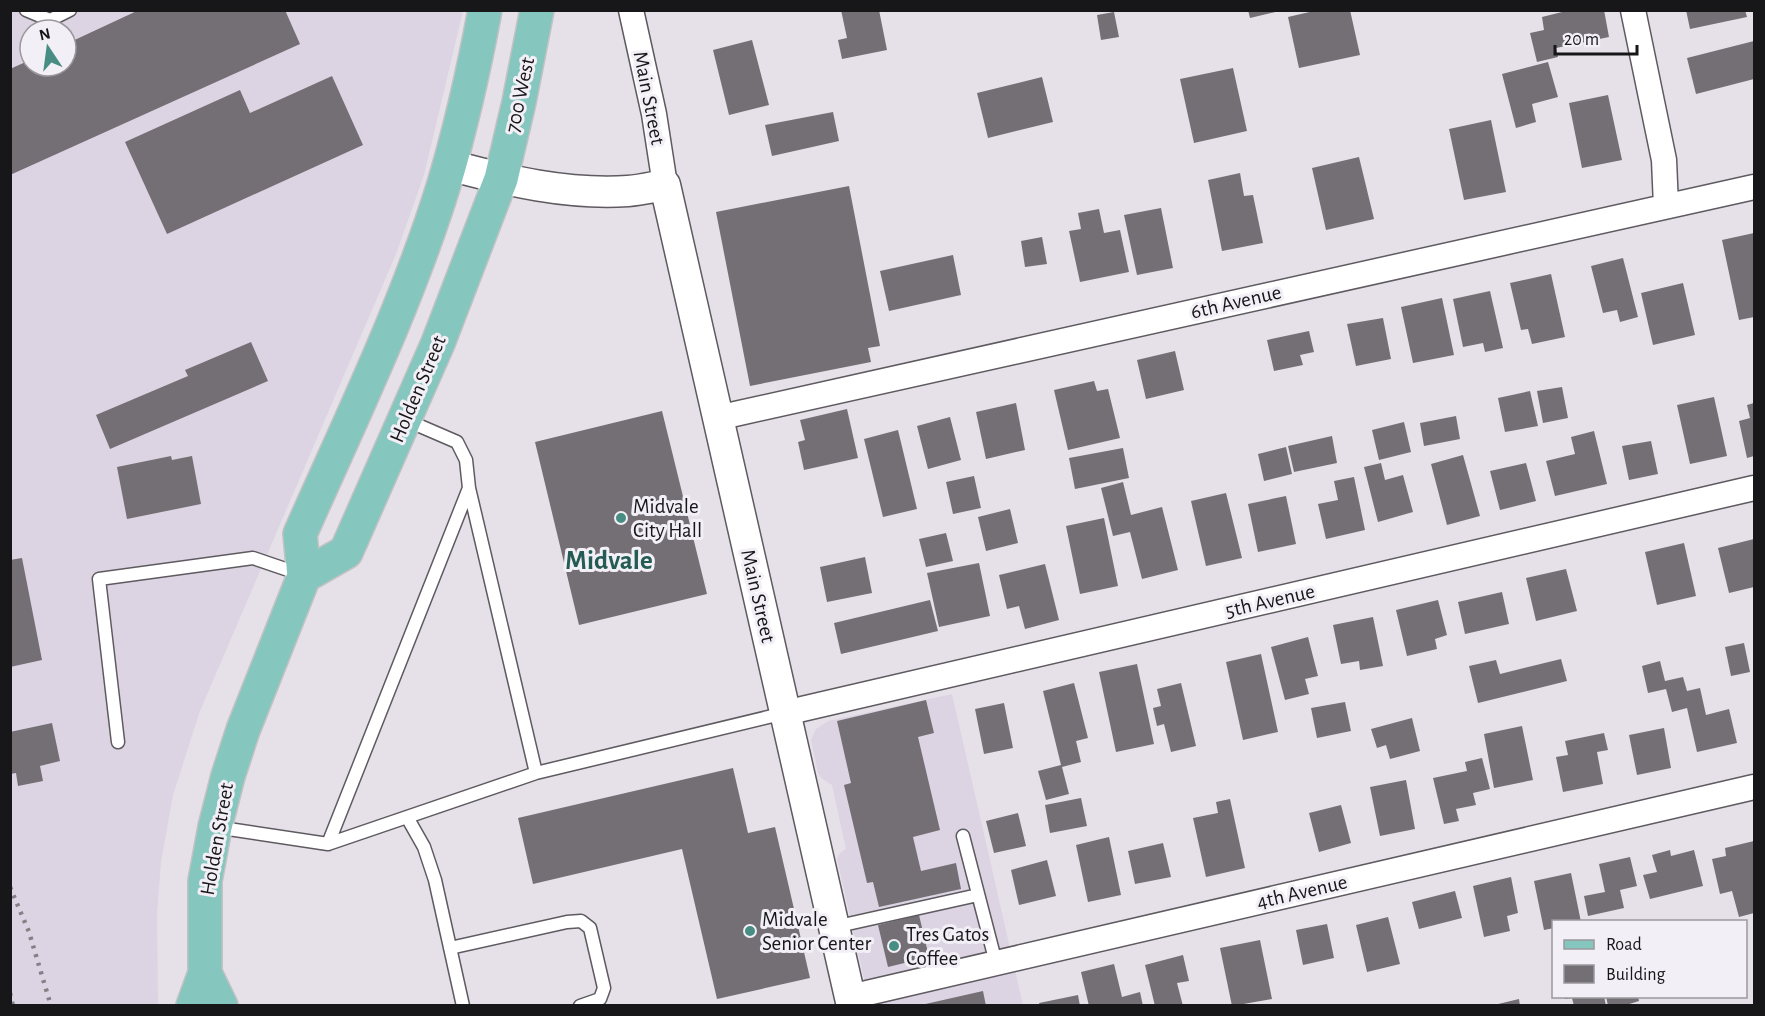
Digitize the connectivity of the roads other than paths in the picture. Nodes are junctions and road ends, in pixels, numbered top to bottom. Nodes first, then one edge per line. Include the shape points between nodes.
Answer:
1 (26, 10) edge
2 (70, 10) edge
3 (485, 10) edge
4 (537, 10) edge
5 (1633, 10) edge
6 (631, 11) edge
7 (449, 165) junction
8 (501, 179) junction
9 (665, 185) junction
10 (1755, 187) edge
11 (1666, 206) junction
12 (717, 418) junction
13 (405, 419) junction
14 (469, 488) junction
15 (1755, 488) edge
16 (304, 576) junction
17 (785, 713) junction
18 (118, 742) dead end
19 (536, 773) junction
20 (1755, 787) edge
21 (407, 817) junction
22 (215, 827) junction
23 (963, 836) dead end
24 (328, 844) junction
25 (978, 895) junction
26 (834, 927) junction
27 (450, 948) junction
28 (996, 963) junction
29 (205, 973) junction
30 (851, 1001) edge
31 (192, 1005) edge
32 (221, 1005) edge
33 (463, 1005) edge
34 (580, 1005) edge

1 - 2 lane via 50,20
3 - 7 main road
4 - 8 main road, 700 West
5 - 11 street via 1664,160
6 - 9 street, Main Street
7 - 8 street
7 - 16 main road, Holden Street via 413,274 300,534
8 - 9 street via 588,190 628,191
8 - 13 main road, Holden Street
9 - 12 street, Main Street
10 - 11 street, 6th Avenue
11 - 12 street, 6th Avenue
12 - 17 street, Main Street
13 - 14 lane via 457,442 466,460
13 - 16 main road, Holden Street via 346,552
14 - 19 lane
14 - 24 lane
15 - 17 street, 5th Avenue
16 - 18 lane via 254,558 99,579
16 - 22 main road, Holden Street via 243,730
17 - 19 lane
17 - 26 street, Main Street
19 - 21 lane
20 - 28 street, 4th Avenue
21 - 24 lane
21 - 27 lane via 428,858
22 - 24 lane
22 - 29 main road, Holden Street via 205,881
23 - 25 lane
25 - 26 lane
25 - 28 lane
26 - 30 street, Main Street
27 - 33 lane
27 - 34 lane via 581,921 590,928 604,988 600,999
28 - 30 street, 4th Avenue
29 - 31 main road, Holden Street
29 - 32 main road, Holden Street

